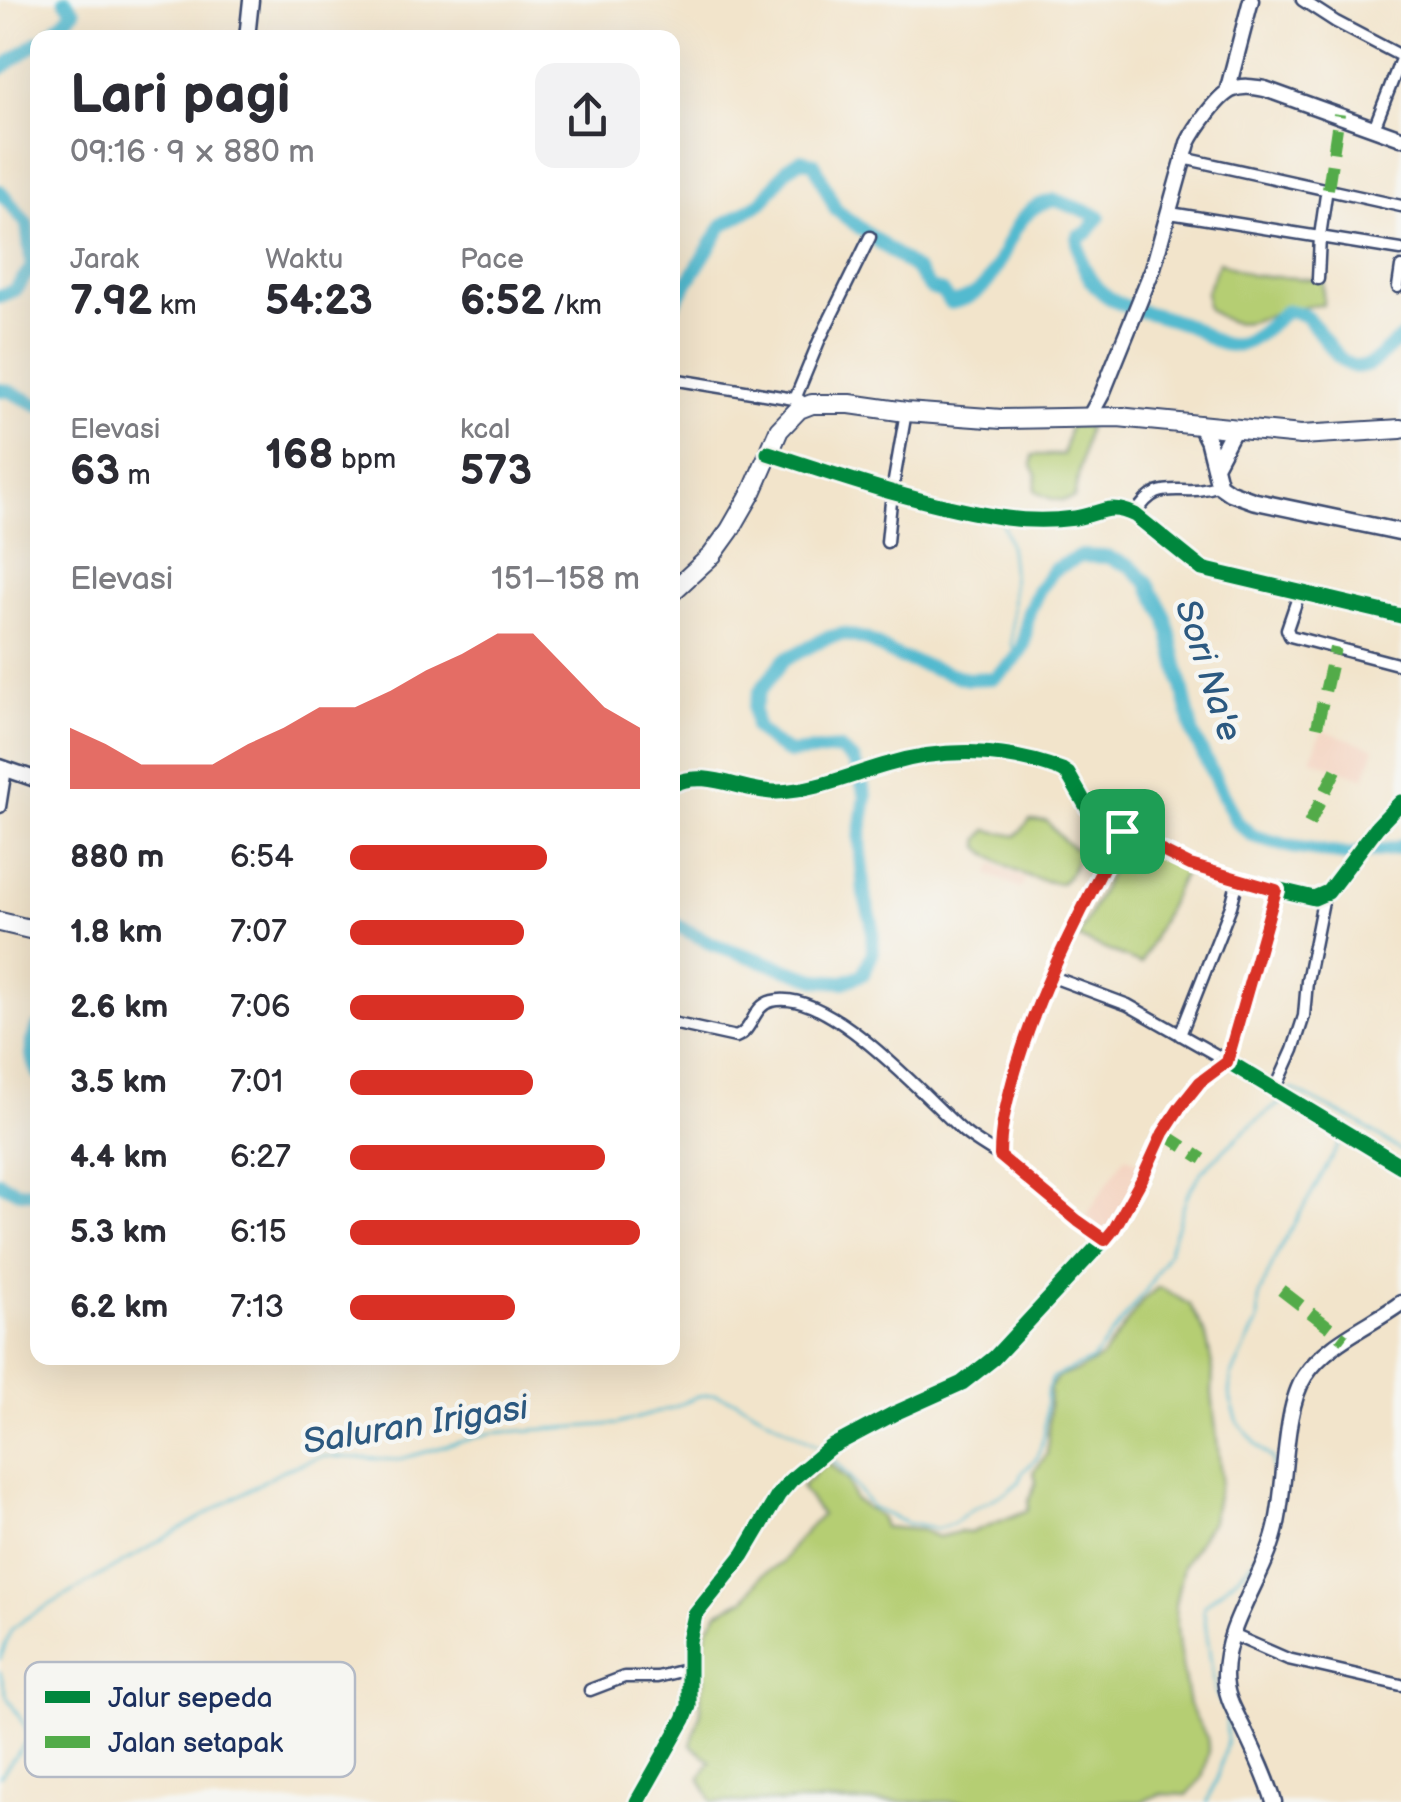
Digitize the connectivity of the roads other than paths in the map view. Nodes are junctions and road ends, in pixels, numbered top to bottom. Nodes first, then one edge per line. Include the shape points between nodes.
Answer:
1 (250, 0) edge
2 (1251, 0) edge
3 (1302, 0) edge
4 (248, 30) edge
5 (1401, 58) edge
6 (1227, 92) junction
7 (1374, 128) junction
8 (1401, 138) edge
9 (1183, 158) junction
10 (1327, 188) junction
11 (1401, 206) edge
12 (1170, 213) junction
13 (1320, 236) junction
14 (870, 237) dead end
15 (1401, 250) edge
16 (1401, 267) edge
17 (1318, 279) dead end
18 (1398, 288) dead end
19 (680, 381) edge
20 (1102, 394) junction
21 (796, 404) junction
22 (906, 412) junction
23 (1090, 416) junction
24 (1118, 417) junction
25 (1200, 425) junction
26 (1234, 429) junction
27 (1401, 429) edge
28 (768, 453) junction
29 (1215, 466) junction
30 (1219, 485) junction
31 (892, 492) junction
32 (1135, 515) junction
33 (1401, 532) edge
34 (887, 542) dead end
35 (680, 585) edge
36 (1299, 594) junction
37 (1401, 616) edge
38 (1401, 664) edge
39 (3, 768) edge
40 (30, 777) edge
41 (680, 782) edge
42 (1401, 802) edge
43 (0, 807) edge
44 (1122, 831) junction
45 (1238, 880) junction
46 (1276, 890) junction
47 (1324, 896) junction
48 (0, 922) edge
49 (30, 926) edge
50 (1050, 976) junction
51 (680, 1024) edge
52 (1180, 1036) junction
53 (1227, 1062) junction
54 (1276, 1090) junction
55 (1000, 1156) junction
56 (1401, 1166) edge
57 (1105, 1240) junction
58 (1401, 1302) edge
59 (1232, 1635) junction
60 (688, 1669) junction
61 (1401, 1685) edge
62 (590, 1690) dead end
63 (637, 1802) edge
64 (1274, 1802) edge

1 - 4 main road
2 - 6 main road
3 - 5 street
5 - 7 street
6 - 7 main road via 1265,88
6 - 9 main road via 1194,131
7 - 8 main road
9 - 10 street
9 - 12 main road
10 - 11 street
10 - 13 street
12 - 13 street
12 - 20 main road
13 - 15 street
13 - 17 street
14 - 21 street
16 - 18 street
19 - 21 street
20 - 23 main road
20 - 24 main road
21 - 22 highway
21 - 28 highway
22 - 23 highway
22 - 31 street
23 - 24 highway
24 - 25 highway
25 - 26 highway
25 - 29 main road
26 - 27 highway via 1301,435
26 - 29 main road
28 - 31 street
28 - 35 highway via 730,530
29 - 30 main road
30 - 32 street via 1155,492
30 - 33 main road via 1238,496
31 - 32 street via 1008,518 1074,518 1116,509
31 - 34 street
32 - 36 street via 1202,570
36 - 37 street
36 - 38 street via 1290,636
39 - 40 main road
39 - 43 street
41 - 44 street via 694,778 774,792 893,762 993,752 1068,774 1087,808
42 - 47 street
44 - 45 street
44 - 50 street
45 - 46 street
45 - 52 street
46 - 47 street
46 - 53 street
47 - 54 street via 1304,1016
48 - 49 highway
50 - 52 street via 1128,1005
50 - 55 street via 1020,1055
51 - 55 street via 736,1036 772,1001 816,1007
52 - 53 street
53 - 54 main road
53 - 57 main road via 1180,1107
54 - 56 main road
55 - 57 street
57 - 60 main road via 977,1372 829,1448 791,1480 695,1615
58 - 59 main road via 1345,1338 1303,1379 1292,1407 1274,1536
59 - 61 street via 1288,1659
59 - 64 main road via 1225,1672 1229,1700
60 - 62 street via 624,1677
60 - 63 main road via 687,1713

